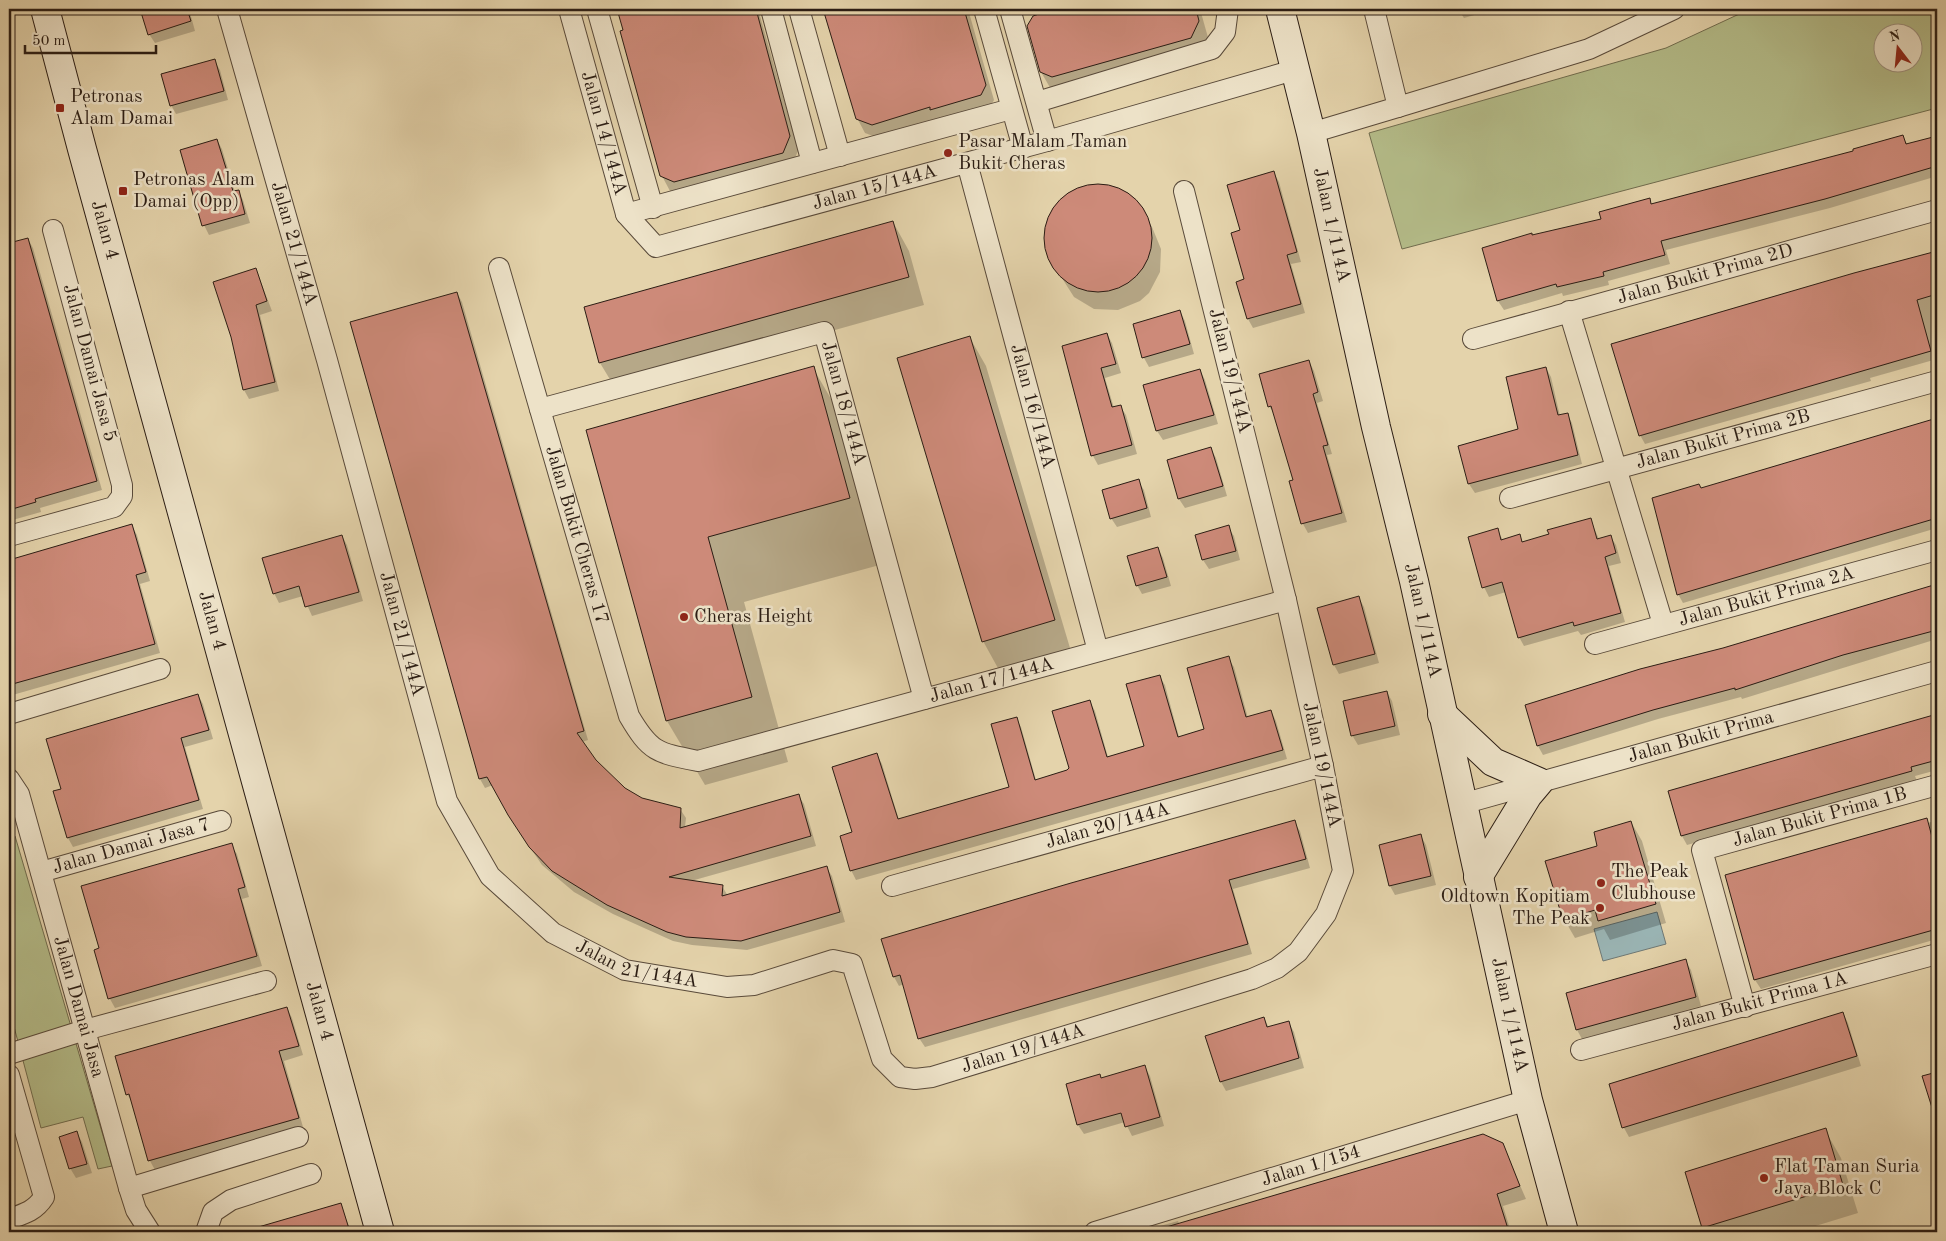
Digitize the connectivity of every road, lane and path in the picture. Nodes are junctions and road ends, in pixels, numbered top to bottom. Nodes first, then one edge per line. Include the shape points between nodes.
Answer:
1 (45, 9) edge
2 (226, 9) edge
3 (569, 9) edge
4 (597, 9) edge
5 (771, 9) edge
6 (799, 9) edge
7 (985, 9) edge
8 (1010, 9) edge
9 (1228, 9) edge
10 (1280, 9) edge
11 (1374, 9) edge
12 (1674, 9) edge
13 (1294, 70) junction
14 (1037, 102) junction
15 (1398, 108) junction
16 (1011, 109) junction
17 (1311, 133) junction
18 (1047, 141) junction
19 (1023, 148) junction
20 (840, 156) junction
21 (967, 163) junction
22 (812, 164) junction
23 (1184, 191) dead end
24 (653, 208) junction
25 (1937, 210) edge
26 (626, 214) junction
27 (53, 230) dead end
28 (656, 248) joint
29 (498, 268) dead end
30 (1569, 311) junction
31 (1473, 339) dead end
32 (1937, 381) edge
33 (540, 409) junction
34 (1616, 468) junction
35 (1510, 498) dead end
36 (9, 536) edge
37 (1937, 550) edge
38 (1286, 600) junction
39 (1663, 624) junction
40 (1595, 644) dead end
41 (1098, 652) junction
42 (160, 669) dead end
43 (1937, 671) edge
44 (924, 699) junction
45 (9, 714) edge
46 (1442, 714) junction
47 (698, 761) joint
48 (1323, 766) junction
49 (9, 780) edge
50 (1539, 782) junction
51 (1937, 785) edge
52 (1462, 804) junction
53 (221, 821) dead end
54 (41, 872) junction
55 (1478, 877) junction
56 (892, 886) dead end
57 (1937, 954) edge
58 (843, 960) joint
59 (266, 982) dead end
60 (1745, 1007) junction
61 (85, 1030) junction
62 (1581, 1050) dead end
63 (9, 1054) edge
64 (9, 1075) edge
65 (1528, 1100) junction
66 (298, 1137) dead end
67 (312, 1174) dead end
68 (129, 1188) junction
69 (9, 1219) edge
70 (142, 1231) edge
71 (209, 1232) edge
72 (380, 1232) edge
73 (1095, 1232) edge
74 (1564, 1232) edge

1 - 72 street, Jalan 4
2 - 58 street, Jalan 21/144A via 327,360 447,801 490,876 553,933 625,970 741,987 833,960
3 - 26 street, Jalan 14/144A
4 - 24 street, Jalan 14/144A
5 - 22 street
6 - 20 street
7 - 16 street
8 - 14 street
9 - 14 street via 1226,32 1212,49
10 - 13 street, Jalan 1/114A
11 - 15 street
12 - 15 street via 1589,49
13 - 17 street, Jalan 1/114A
13 - 18 street, Jalan 15/144A
14 - 18 street
15 - 17 street
16 - 19 street
16 - 20 street
17 - 46 street, Jalan 1/114A
18 - 19 street, Jalan 15/144A
19 - 21 street, Jalan 15/144A
20 - 22 street
21 - 28 street, Jalan 15/144A
21 - 41 street, Jalan 16/144A
22 - 24 street
23 - 38 street, Jalan 19/144A
24 - 26 street
25 - 30 street, Jalan Bukit Prima 2D
26 - 28 street, Jalan 14/144A
27 - 36 street, Jalan Damai Jasa 5 via 122,485 122,496 114,507
29 - 33 street, Jalan Bukit Cheras 17
30 - 31 street, Jalan Bukit Prima 2D
30 - 34 street
32 - 34 street, Jalan Bukit Prima 2B
33 - 44 street, Jalan 18/144A via 824,332
33 - 47 street, Jalan Bukit Cheras 17 via 629,716 644,741 667,755
34 - 35 street, Jalan Bukit Prima 2B
34 - 39 street
37 - 39 street, Jalan Bukit Prima 2A
38 - 41 street, Jalan 17/144A
38 - 48 street, Jalan 19/144A
39 - 40 street, Jalan Bukit Prima 2A
41 - 44 street, Jalan 17/144A
42 - 45 street
43 - 50 street, Jalan Bukit Prima
44 - 47 street, Jalan 17/144A
46 - 50 street via 1493,762
46 - 52 street, Jalan 1/114A
48 - 56 street, Jalan 20/144A
48 - 58 street, Jalan 19/144A via 1343,871 1326,914 1298,952 1277,968 1252,979 932,1077 915,1079 900,1076 882,1059 852,964
49 - 54 street, Jalan Damai Jasa via 19,794
50 - 52 street, Jalan Bukit Prima
50 - 55 street
51 - 60 street, Jalan Bukit Prima 1B via 1702,850
52 - 55 street, Jalan 1/114A
53 - 54 street, Jalan Damai Jasa 7
54 - 61 street, Jalan Damai Jasa
55 - 65 street, Jalan 1/114A
57 - 60 street, Jalan Bukit Prima 1A
59 - 61 street
60 - 62 street, Jalan Bukit Prima 1A
61 - 63 street
61 - 68 street, Jalan Damai Jasa
64 - 69 street via 44,1197 29,1212
65 - 73 street, Jalan 1/154
65 - 74 street, Jalan 1/114A
66 - 68 street
67 - 71 street via 231,1200 212,1212
68 - 70 street, Jalan Damai Jasa

